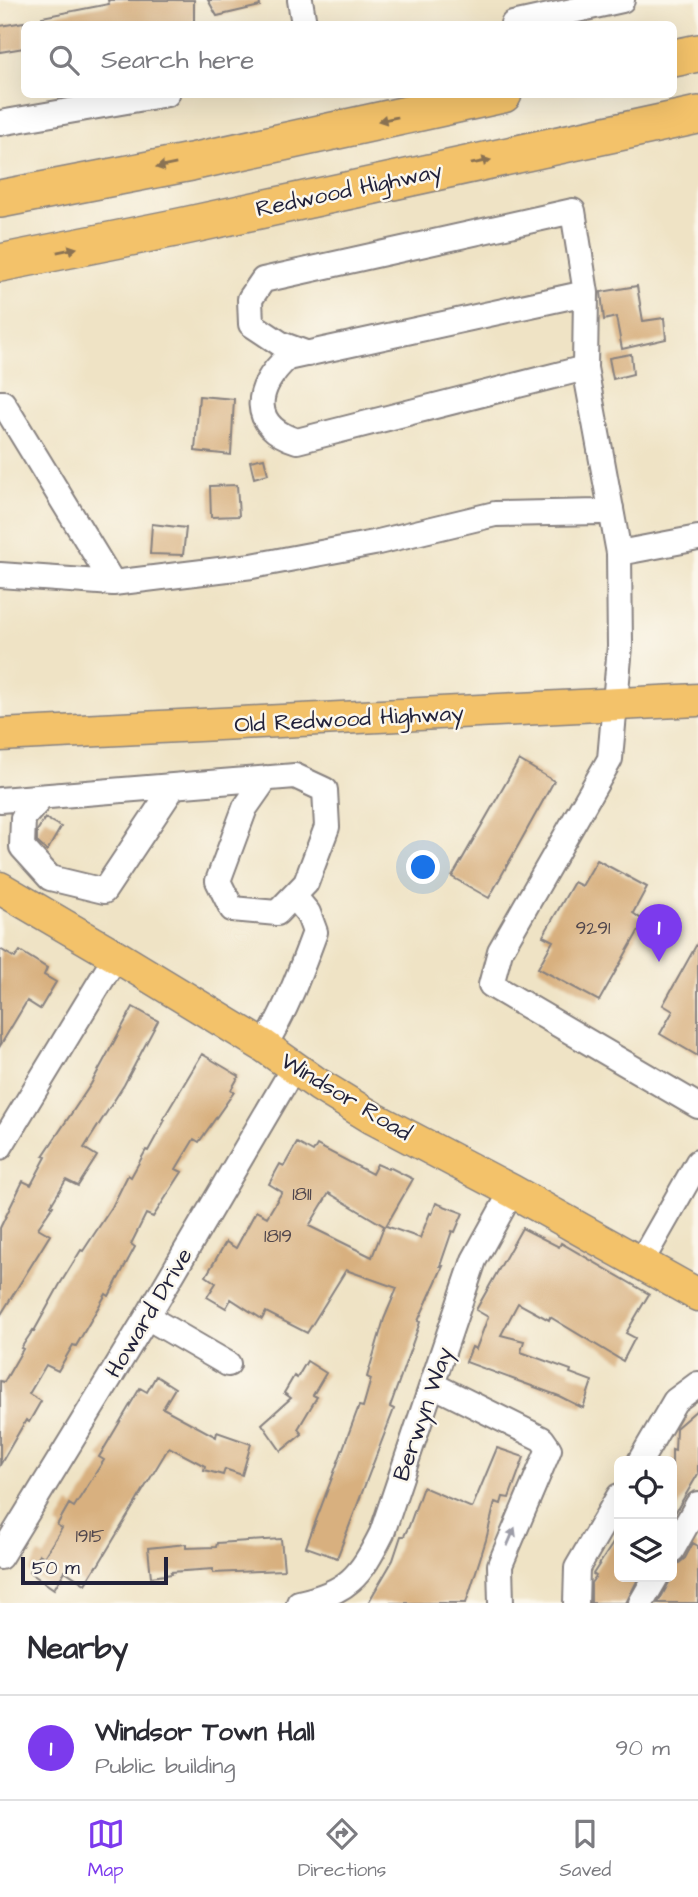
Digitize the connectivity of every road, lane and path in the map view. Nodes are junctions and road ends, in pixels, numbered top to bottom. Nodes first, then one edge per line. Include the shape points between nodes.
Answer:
1 (300, 0) edge
2 (622, 0) edge
3 (304, 21) edge
4 (527, 21) edge
5 (698, 53) edge
6 (677, 57) edge
7 (144, 98) edge
8 (485, 98) edge
9 (698, 115) edge
10 (0, 123) edge
11 (0, 199) edge
12 (0, 263) edge
13 (586, 293) junction
14 (308, 354) junction
15 (585, 368) junction
16 (0, 402) edge
17 (611, 508) junction
18 (698, 538) edge
19 (620, 553) junction
20 (0, 575) edge
21 (113, 583) junction
22 (698, 700) edge
23 (616, 706) junction
24 (0, 735) edge
25 (266, 778) junction
26 (174, 786) junction
27 (42, 797) junction
28 (0, 800) edge
29 (0, 888) edge
30 (294, 896) junction
31 (116, 956) junction
32 (264, 1046) junction
33 (294, 1067) junction
34 (698, 1105) edge
35 (0, 1147) edge
36 (698, 1162) edge
37 (512, 1191) junction
38 (641, 1262) junction
39 (698, 1295) edge
40 (147, 1317) junction
41 (228, 1364) dead end
42 (698, 1384) edge
43 (433, 1385) junction
44 (643, 1456) edge
45 (698, 1504) edge
46 (614, 1505) edge
47 (677, 1541) edge
48 (0, 1557) edge
49 (653, 1582) edge
50 (344, 1596) edge
51 (299, 1603) edge
52 (501, 1603) edge
53 (576, 1603) edge
54 (641, 1603) edge

1 - 3 street
2 - 4 street
5 - 6 highway
7 - 10 street
8 -> 11 highway
12 -> 9 highway, Redwood Highway
13 - 14 street
13 - 14 street via 573,211 263,280 250,299 251,324 281,344
13 - 15 street
14 - 15 street via 280,364 266,382 263,395 268,425 297,441
15 - 17 street
16 - 21 street
17 - 19 street
17 - 21 street via 495,514 252,566
18 - 19 street
19 - 23 street
20 - 21 street
22 - 23 main road, Old Redwood Highway
23 - 24 main road, Old Redwood Highway
23 - 34 street via 610,759 500,951 491,985
25 - 26 street
25 - 30 street via 295,776 325,790 327,827 306,883
25 - 30 street via 245,808 218,881 232,909 277,913
26 - 27 street
26 - 27 street via 104,891 50,878 22,847 23,818
27 - 28 street
29 - 31 main road, Windsor Road
30 - 32 street via 316,932
31 - 32 main road, Windsor Road
31 - 35 street
32 - 33 main road, Windsor Road
33 - 37 main road, Windsor Road via 373,1118
33 - 40 street, Howard Drive
36 - 38 street
37 - 38 main road, Windsor Road
37 - 43 street, Berwyn Way via 474,1260
38 - 39 main road, Windsor Road
40 - 41 street
40 - 48 street, Howard Drive
42 - 44 street via 675,1401
43 - 50 street, Berwyn Way via 382,1534
52 -> 43 street via 500,1565 549,1449 542,1438
45 - 47 street
46 - 53 street via 577,1568
49 - 54 street
50 - 51 street, Berwyn Way

